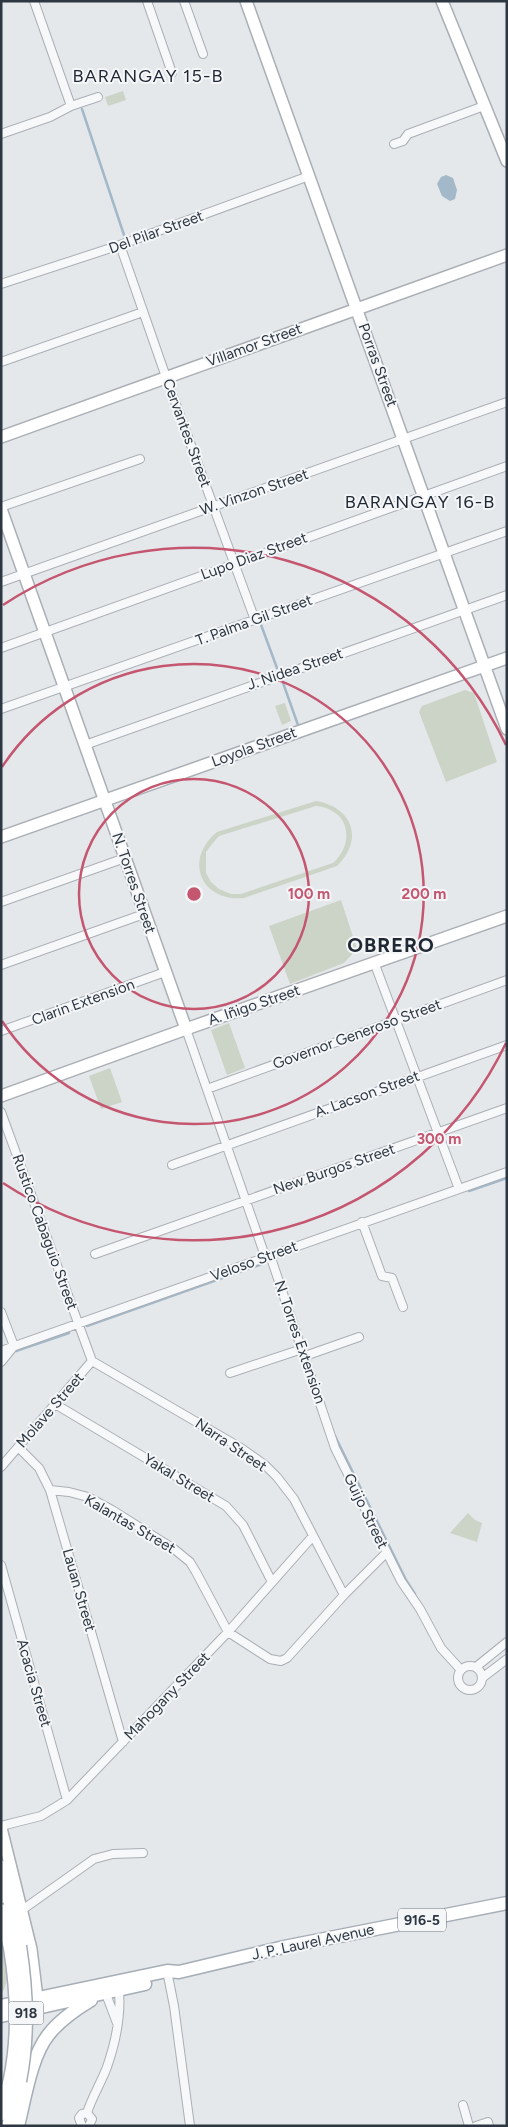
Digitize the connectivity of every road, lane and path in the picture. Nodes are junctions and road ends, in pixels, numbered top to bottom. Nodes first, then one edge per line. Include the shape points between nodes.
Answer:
1 (34, 1) edge
2 (147, 1) edge
3 (184, 1) edge
4 (246, 1) edge
5 (442, 1) edge
6 (203, 54) dead end
7 (172, 73) dead end
8 (98, 97) dead end
9 (71, 106) junction
10 (484, 106) junction
11 (1, 134) edge
12 (394, 144) dead end
13 (507, 161) edge
14 (309, 176) junction
15 (120, 245) junction
16 (507, 255) edge
17 (1, 284) edge
18 (357, 308) junction
19 (143, 312) junction
20 (1, 362) edge
21 (166, 377) junction
22 (507, 402) edge
23 (1, 437) edge
24 (404, 439) junction
25 (140, 459) dead end
26 (507, 466) edge
27 (424, 496) junction
28 (214, 506) junction
29 (1, 508) edge
30 (507, 531) edge
31 (444, 552) junction
32 (235, 563) junction
33 (24, 573) junction
34 (1, 582) edge
35 (507, 595) edge
36 (465, 610) junction
37 (255, 620) junction
38 (44, 632) junction
39 (1, 648) edge
40 (507, 658) edge
41 (485, 666) junction
42 (65, 687) junction
43 (1, 709) edge
44 (506, 723) edge
45 (84, 745) junction
46 (105, 801) junction
47 (1, 837) edge
48 (125, 858) junction
49 (1, 902) edge
50 (144, 914) junction
51 (507, 916) edge
52 (374, 962) junction
53 (1, 965) edge
54 (165, 972) junction
55 (507, 980) edge
56 (396, 1020) junction
57 (186, 1029) junction
58 (1, 1031) edge
59 (507, 1045) edge
60 (417, 1076) junction
61 (207, 1089) junction
62 (1, 1096) edge
63 (507, 1108) edge
64 (1, 1112) edge
65 (438, 1132) junction
66 (227, 1144) junction
67 (172, 1165) dead end
68 (507, 1172) edge
69 (459, 1189) junction
70 (246, 1200) junction
71 (362, 1222) junction
72 (95, 1254) dead end
73 (268, 1256) junction
74 (403, 1308) dead end
75 (1, 1312) edge
76 (79, 1324) junction
77 (360, 1337) dead end
78 (14, 1346) junction
79 (1, 1351) edge
80 (304, 1352) junction
81 (92, 1361) junction
82 (1, 1362) edge
83 (230, 1372) dead end
84 (55, 1404) junction
85 (328, 1431) joint
86 (18, 1447) junction
87 (1, 1467) edge
88 (50, 1490) junction
89 (313, 1536) junction
90 (386, 1553) junction
91 (1, 1565) edge
92 (272, 1582) junction
93 (344, 1595) junction
94 (228, 1632) junction
95 (507, 1642) edge
96 (507, 1659) edge
97 (476, 1667) junction
98 (461, 1670) junction
99 (482, 1678) junction
100 (123, 1742) junction
101 (67, 1800) junction
102 (1, 1827) edge
103 (144, 1853) dead end
104 (1, 1866) edge
105 (507, 1902) edge
106 (7, 1904) edge
107 (10, 1942) edge
108 (172, 1974) junction
109 (119, 1990) junction
110 (102, 1994) junction
111 (37, 1998) junction
112 (1, 2006) edge
113 (1, 2016) edge
114 (117, 2023) junction
115 (15, 2080) junction
116 (463, 2105) dead end
117 (87, 2113) junction
118 (1, 2114) edge
119 (80, 2125) edge
120 (8, 2126) edge
121 (18, 2126) edge
122 (89, 2126) edge
123 (190, 2126) edge
124 (469, 2126) edge
125 (476, 2126) edge
126 (489, 2126) edge

1 - 9 street
2 - 7 street
3 - 6 street
4 - 14 street, Porras Street
5 - 10 street
8 - 9 street
9 - 11 street
10 - 12 street via 408,134 403,141
10 - 13 street
14 - 15 street, Del Pilar Street
14 - 18 street, Porras Street
15 - 17 street, Del Pilar Street
15 - 19 street, Cervantes Street
16 - 18 street, Villamor Street
18 - 21 street, Villamor Street
18 - 24 street, Porras Street
19 - 20 street
19 - 21 street, Cervantes Street
21 - 23 street, Villamor Street
21 - 28 street, Cervantes Street
22 - 24 street, W. Vinzon Street
24 - 27 street, Porras Street
24 - 28 street, W. Vinzon Street
25 - 29 street
26 - 27 street, Lupo Diaz Street
27 - 31 street, Porras Street
27 - 32 street, Lupo Diaz Street
28 - 32 street, Cervantes Street
28 - 33 street, W. Vinzon Street
29 - 33 street, N. Torres Street
30 - 31 street, T. Palma Gil Street
31 - 36 street, Porras Street
31 - 37 street, T. Palma Gil Street
32 - 37 street, Cervantes Street
32 - 38 street, Lupo Diaz Street
33 - 34 street, W. Vinzon Street
33 - 38 street, N. Torres Street
35 - 36 street, J. Nidea Street
36 - 41 street, Porras Street
36 - 45 street, J. Nidea Street
37 - 42 street, T. Palma Gil Street
38 - 39 street, Lupo Diaz Street
38 - 42 street, N. Torres Street
40 - 41 street, Loyola Street
41 - 44 street, Porras Street
41 - 46 street, Loyola Street
42 - 43 street, T. Palma Gil Street
42 - 45 street, N. Torres Street
45 - 46 street, N. Torres Street
46 - 47 street, Loyola Street
46 - 48 street, N. Torres Street
48 - 49 street
48 - 50 street, N. Torres Street
50 - 53 street
50 - 54 street, N. Torres Street
51 - 52 street, A. Iñigo Street
52 - 56 street
52 - 57 street, A. Iñigo Street
54 - 57 street, N. Torres Street
54 - 58 street, Clarin Extension
55 - 56 street, Governor Generoso Street
56 - 60 street
56 - 61 street, Governor Generoso Street
57 - 61 street, N. Torres Street
57 - 62 street, A. Iñigo Street
59 - 60 street, A. Lacson Street
60 - 65 street
60 - 66 street, A. Lacson Street
61 - 66 street, N. Torres Street
63 - 65 street, New Burgos Street
64 - 76 street, Rustico Cabaguio Street
65 - 69 street
65 - 70 street, New Burgos Street
66 - 67 street, A. Lacson Street
66 - 70 street, N. Torres Street
68 - 69 street, Veloso Street
69 - 71 street, Veloso Street
70 - 72 street, New Burgos Street
70 - 73 street, N. Torres Street
71 - 73 street, Veloso Street
71 - 74 street via 382,1276 392,1278
73 - 76 street, Veloso Street
73 - 80 street, N. Torres Extension
75 - 78 street
76 - 78 street, Veloso Street
76 - 81 street, Molave Street
77 - 80 street
78 - 79 street, Veloso Street
78 - 82 street
80 - 83 street
80 - 85 street, N. Torres Extension
81 - 84 street, Molave Street
81 - 89 street, Narra Street via 260,1461 286,1488
84 - 86 street, Molave Street
84 - 92 street, Yakal Street via 226,1506 243,1525
85 - 90 street, Guijo Street
86 - 87 street, Molave Street
86 - 88 street, Lauan Street via 39,1468
88 - 94 street, Kalantas Street via 74,1493 101,1504 183,1555 202,1581
88 - 100 street, Lauan Street
89 - 92 street, Mahogany Street
89 - 93 street, Narra Street
90 - 93 street
90 - 98 street, Guijo Street via 441,1648
91 - 101 street, Acacia Street
92 - 94 street, Mahogany Street
93 - 94 street via 287,1658 277,1661
94 - 100 street, Mahogany Street
95 - 97 street
96 - 99 street
97 - 98 street via 468,1666
97 - 99 street
98 - 99 street via 459,1682 466,1690 479,1687
100 - 101 street, Mahogany Street
101 - 102 street, Mahogany Street via 41,1816
102 - 106 street, 918
103 - 106 street via 113,1854 94,1859
104 - 106 street, 918
105 - 108 main road, J. P. Laurel Avenue / 916-5 via 284,1947
106 - 107 main road, 918
106 - 111 street, 918 via 31,1949
107 - 115 main road, 918, bridge via 26,1985 25,2054
108 - 109 main road, J. P. Laurel Avenue / 916-5
108 - 111 main road, J. P. Laurel Avenue / 916-5
108 - 123 street
109 - 110 main road, J. P. Laurel Avenue / 916-5
109 - 114 street
110 - 113 main road, J. P. Laurel Avenue / 916-5
110 - 114 street
110 - 121 main road via 64,2019 46,2037 36,2058
111 - 112 main road, J. P. Laurel Avenue / 916-5
114 - 117 street via 110,2056
115 - 118 main road, 918
115 - 120 main road, 918
116 - 124 street
117 - 119 street via 80,2116
117 - 122 street via 92,2119
125 - 126 street via 488,2122

